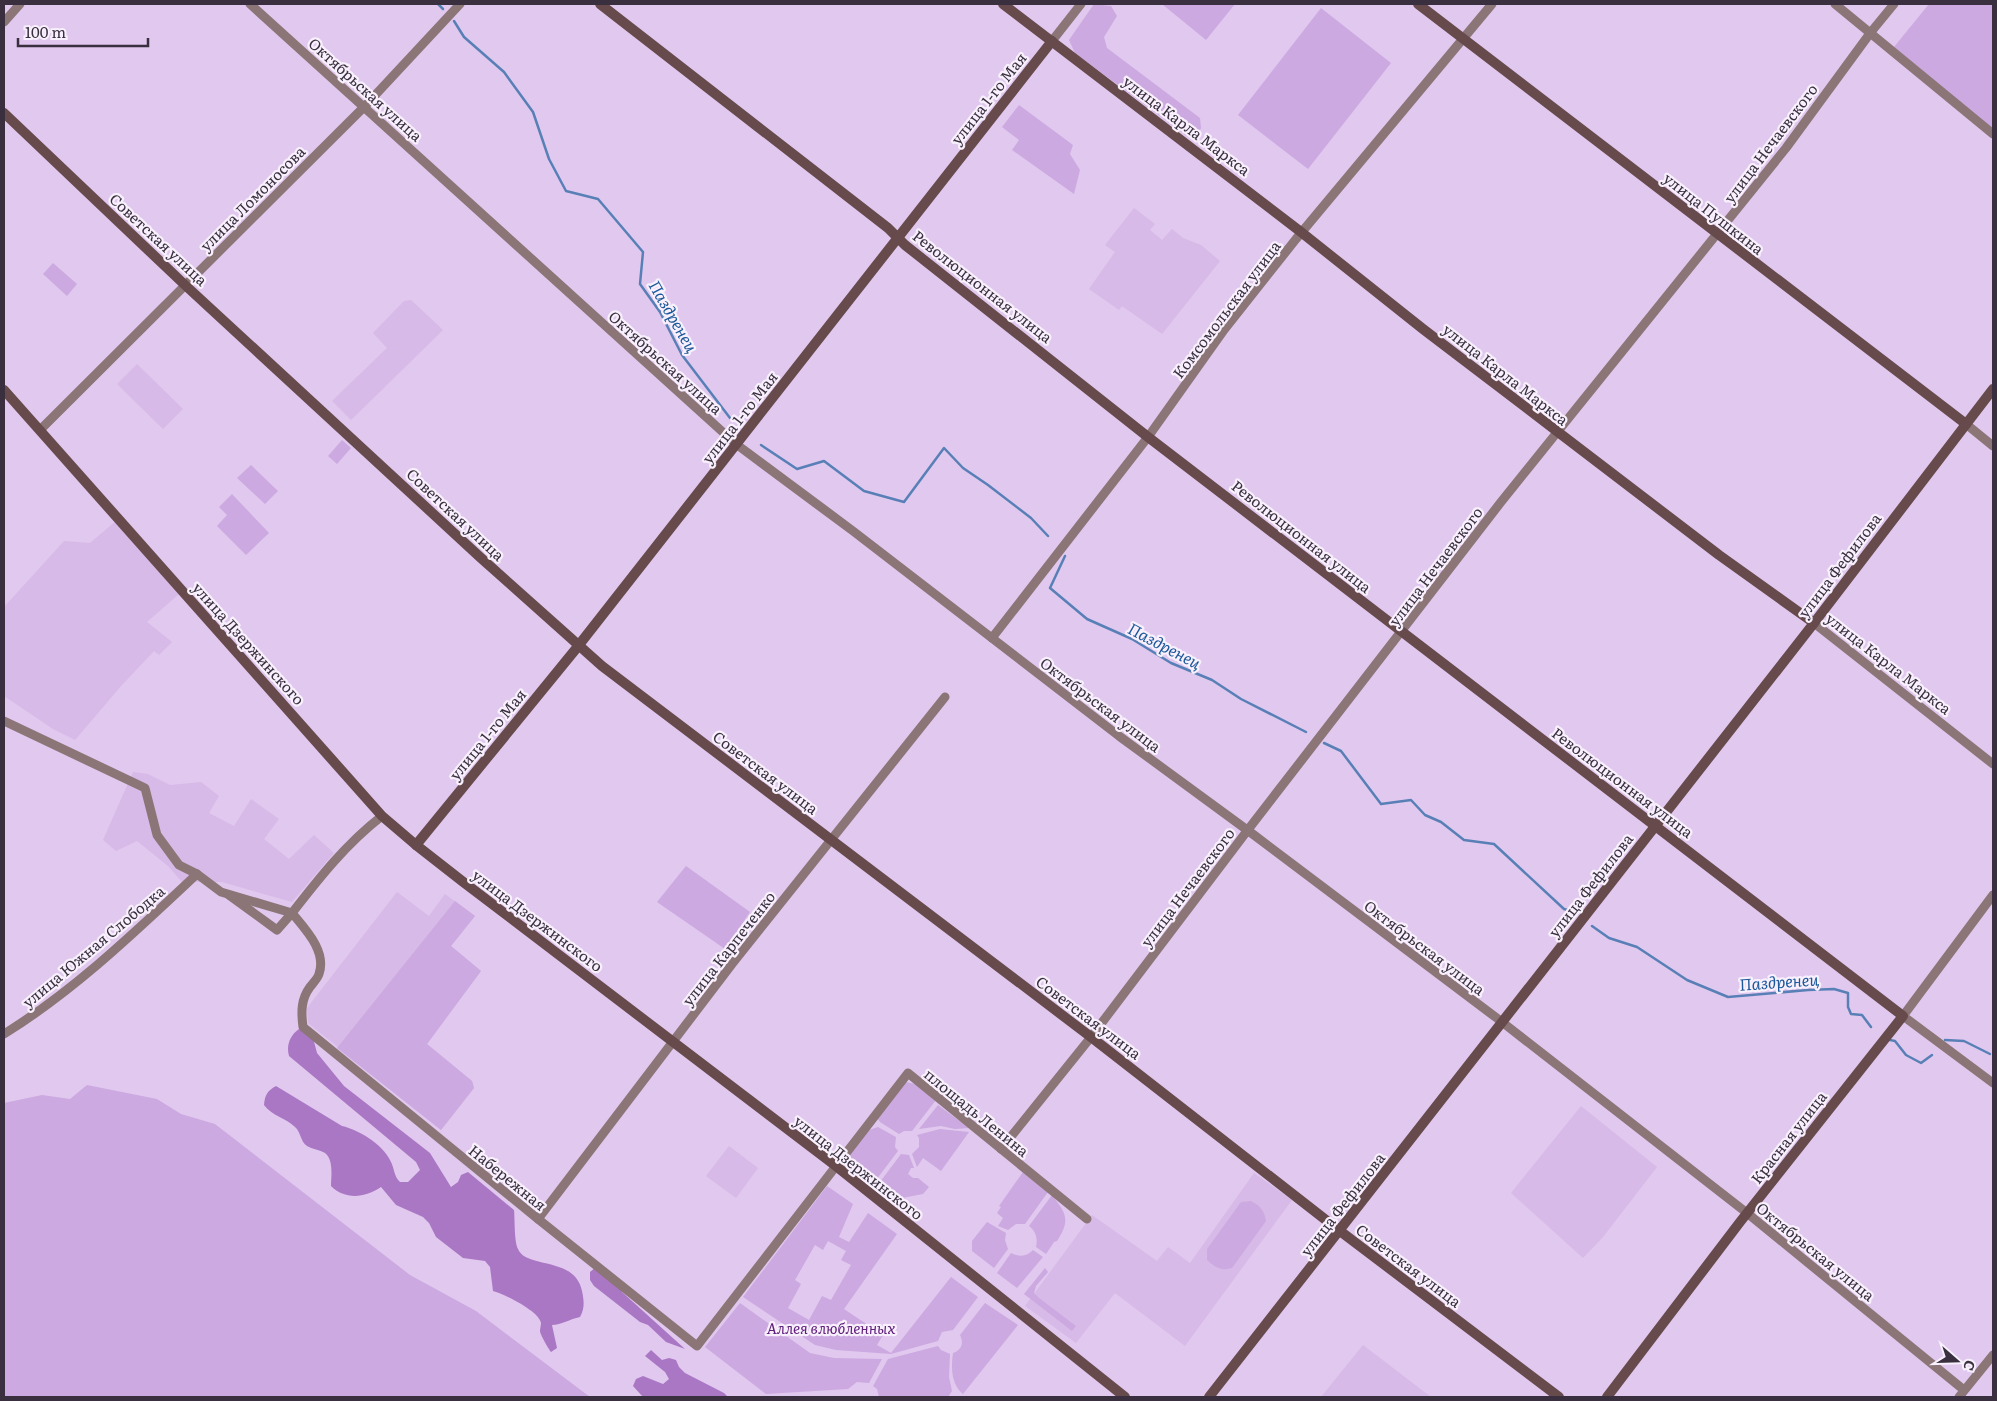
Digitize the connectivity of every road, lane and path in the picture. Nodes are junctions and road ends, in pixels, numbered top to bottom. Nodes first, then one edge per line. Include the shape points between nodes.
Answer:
1 (20, 4) edge
2 (250, 4) edge
3 (460, 4) edge
4 (600, 4) edge
5 (1003, 4) edge
6 (1081, 4) edge
7 (1418, 4) edge
8 (1492, 4) edge
9 (1835, 4) edge
10 (1894, 4) edge
11 (4, 22) edge
12 (1871, 32) junction
13 (1463, 38) junction
14 (1052, 41) junction
15 (365, 106) junction
16 (4, 112) edge
17 (1993, 134) edge
18 (1301, 232) junction
19 (1717, 234) junction
20 (899, 238) junction
21 (185, 285) junction
22 (1993, 389) edge
23 (4, 390) edge
24 (1966, 424) junction
25 (40, 430) junction
26 (1558, 432) junction
27 (1148, 436) junction
28 (736, 444) junction
29 (1993, 446) edge
30 (1814, 623) junction
31 (1402, 632) junction
32 (992, 638) junction
33 (579, 645) junction
34 (945, 697) dead end
35 (4, 720) edge
36 (1993, 764) edge
37 (382, 816) junction
38 (1655, 826) junction
39 (1247, 831) junction
40 (830, 840) junction
41 (416, 845) junction
42 (198, 874) junction
43 (229, 895) junction
44 (1993, 895) edge
45 (292, 913) junction
46 (1903, 1016) junction
47 (1502, 1022) junction
48 (4, 1034) edge
49 (1091, 1037) junction
50 (673, 1043) junction
51 (1993, 1083) edge
52 (1001, 1149) junction
53 (836, 1166) junction
54 (1747, 1213) junction
55 (538, 1219) junction
56 (1087, 1219) dead end
57 (1340, 1231) junction
58 (697, 1346) joint
59 (1993, 1355) edge
60 (1962, 1394) edge
61 (1125, 1397) edge
62 (1209, 1397) edge
63 (1559, 1397) edge
64 (1607, 1397) edge

1 - 11 street
2 - 15 street, Октябрьская улица
3 - 15 street, улица Ломоносова
4 - 20 main road, Революционная улица
5 - 14 main road, улица Карла Маркса
6 - 14 street, улица 1-го Мая
7 - 13 main road, улица Пушкина
8 - 13 street, Комсомольская улица
9 - 12 street
10 - 12 street, улица Нечаевского
12 - 17 street
12 - 19 street, улица Нечаевского via 1786,148
13 - 18 street, Комсомольская улица
13 - 19 main road, улица Пушкина
14 - 18 main road, улица Карла Маркса
14 - 20 main road, улица 1-го Мая
15 - 21 street, улица Ломоносова
15 - 28 street, Октябрьская улица
16 - 21 main road, Советская улица
18 - 26 main road, улица Карла Маркса
18 - 27 street, Комсомольская улица via 1224,330
19 - 24 main road, улица Пушкина
19 - 26 street, улица Нечаевского
20 - 27 main road, Революционная улица
20 - 28 main road, улица 1-го Мая
21 - 25 street, улица Ломоносова
21 - 33 main road, Советская улица
22 - 24 main road, улица Фефилова
23 - 25 main road, улица Дзержинского
24 - 29 street, улица Пушкина
24 - 30 main road, улица Фефилова
25 - 37 main road, улица Дзержинского
26 - 30 main road, улица Карла Маркса
26 - 31 street, улица Нечаевского
27 - 31 main road, Революционная улица
27 - 32 street, Комсомольская улица
28 - 32 street, Октябрьская улица
28 - 33 main road, улица 1-го Мая
30 - 36 street, улица Карла Маркса
30 - 38 main road, улица Фефилова
31 - 38 main road, Революционная улица
31 - 39 street, улица Нечаевского
32 - 39 street, Октябрьская улица
33 - 40 main road, Советская улица
33 - 41 main road, улица 1-го Мая
34 - 40 street, улица Карпеченко
35 - 42 street via 145,788 157,835 178,865
37 - 41 main road, улица Дзержинского
37 - 45 street via 336,857
38 - 46 main road, Революционная улица
38 - 47 main road, улица Фефилова
39 - 47 street, Октябрьская улица
39 - 49 street, улица Нечаевского
40 - 49 main road, Советская улица
40 - 50 street, улица Карпеченко
41 - 50 main road, улица Дзержинского
42 - 43 street
42 - 48 street, улица Южная Слободка via 127,939 35,1014
43 - 45 street
43 - 45 street via 277,930
44 - 46 street, Красная улица
45 - 55 street, Набережная via 313,939 320,958 320,974 304,995 303,1027
46 - 51 street, Революционная улица
46 - 54 main road, Красная улица
47 - 54 street, Октябрьская улица
47 - 57 main road, улица Фефилова
49 - 52 street, улица Нечаевского
49 - 57 main road, Советская улица
50 - 53 main road, улица Дзержинского
50 - 55 street, улица Карпеченко
52 - 53 street, площадь Ленина via 908,1073
52 - 56 street, площадь Ленина
53 - 58 street, площадь Ленина
53 - 61 main road, улица Дзержинского
54 - 60 street, Октябрьская улица
54 - 64 main road, Красная улица
55 - 58 street, Набережная
57 - 62 main road, улица Фефилова
57 - 63 main road, Советская улица
59 - 60 street

